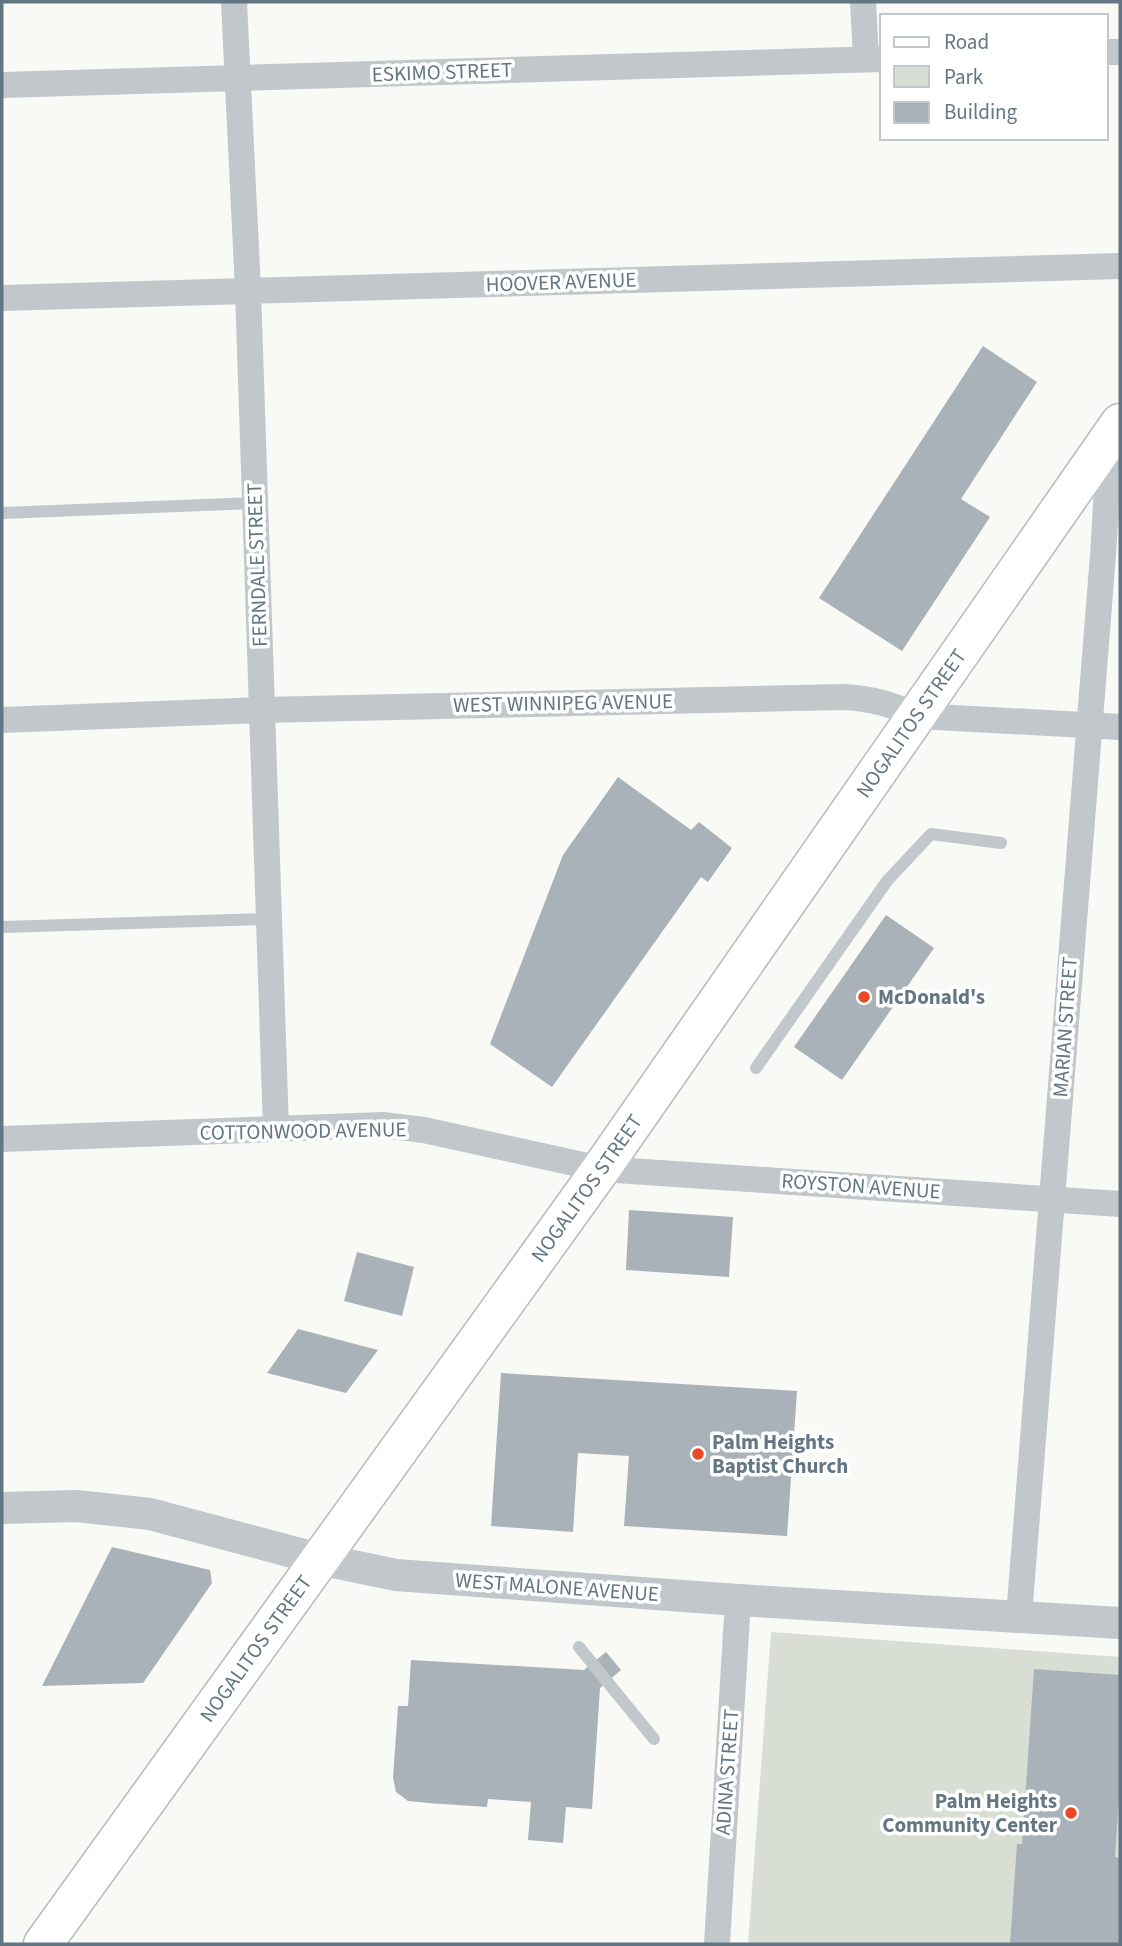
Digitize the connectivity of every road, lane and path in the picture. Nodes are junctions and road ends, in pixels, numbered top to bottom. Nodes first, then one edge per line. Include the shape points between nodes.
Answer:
1 (234, 2) edge
2 (863, 2) edge
3 (874, 59) edge
4 (237, 78) junction
5 (2, 85) edge
6 (1120, 266) edge
7 (248, 290) junction
8 (2, 298) edge
9 (1115, 430) edge
10 (255, 503) junction
11 (2, 513) edge
12 (261, 710) junction
13 (918, 716) junction
14 (2, 720) edge
15 (1088, 725) junction
16 (1120, 727) edge
17 (1001, 843) dead end
18 (268, 919) junction
19 (2, 927) edge
20 (756, 1068) dead end
21 (276, 1129) junction
22 (2, 1139) edge
23 (601, 1169) junction
24 (1051, 1199) junction
25 (1120, 1204) edge
26 (2, 1508) edge
27 (319, 1559) junction
28 (738, 1600) junction
29 (1019, 1616) junction
30 (1120, 1623) edge
31 (579, 1647) dead end
32 (654, 1739) dead end
33 (43, 1944) edge
34 (716, 1944) edge

1 - 4 street, FERNDALE STREET
2 - 3 street
3 - 4 street, ESKIMO STREET
4 - 5 street, ESKIMO STREET
4 - 7 street, FERNDALE STREET
6 - 7 street, HOOVER AVENUE
7 - 8 street, HOOVER AVENUE
7 - 10 street, FERNDALE STREET
9 - 13 main road, NOGALITOS STREET
9 - 15 street, MARIAN STREET
10 - 11 lane
10 - 12 street, FERNDALE STREET
12 - 13 street, WEST WINNIPEG AVENUE via 843,696 867,698
12 - 14 street, WEST WINNIPEG AVENUE
12 - 18 street, FERNDALE STREET
13 - 15 street, WEST WINNIPEG AVENUE
13 - 23 main road, NOGALITOS STREET
15 - 16 street, WEST WINNIPEG AVENUE
15 - 24 street, MARIAN STREET
17 - 20 lane via 931,834 887,881
18 - 19 lane
18 - 21 street, FERNDALE STREET
21 - 22 street, COTTONWOOD AVENUE
21 - 23 street, COTTONWOOD AVENUE via 383,1125 424,1130
23 - 24 street, ROYSTON AVENUE
23 - 27 main road, NOGALITOS STREET
24 - 25 street, ROYSTON AVENUE
24 - 29 street, MARIAN STREET
26 - 27 street, WEST MALONE AVENUE via 76,1506 150,1514
27 - 28 street, WEST MALONE AVENUE via 396,1575
27 - 33 main road, NOGALITOS STREET
28 - 29 street, WEST MALONE AVENUE
28 - 34 street, ADINA STREET
29 - 30 street, WEST MALONE AVENUE
31 - 32 lane

